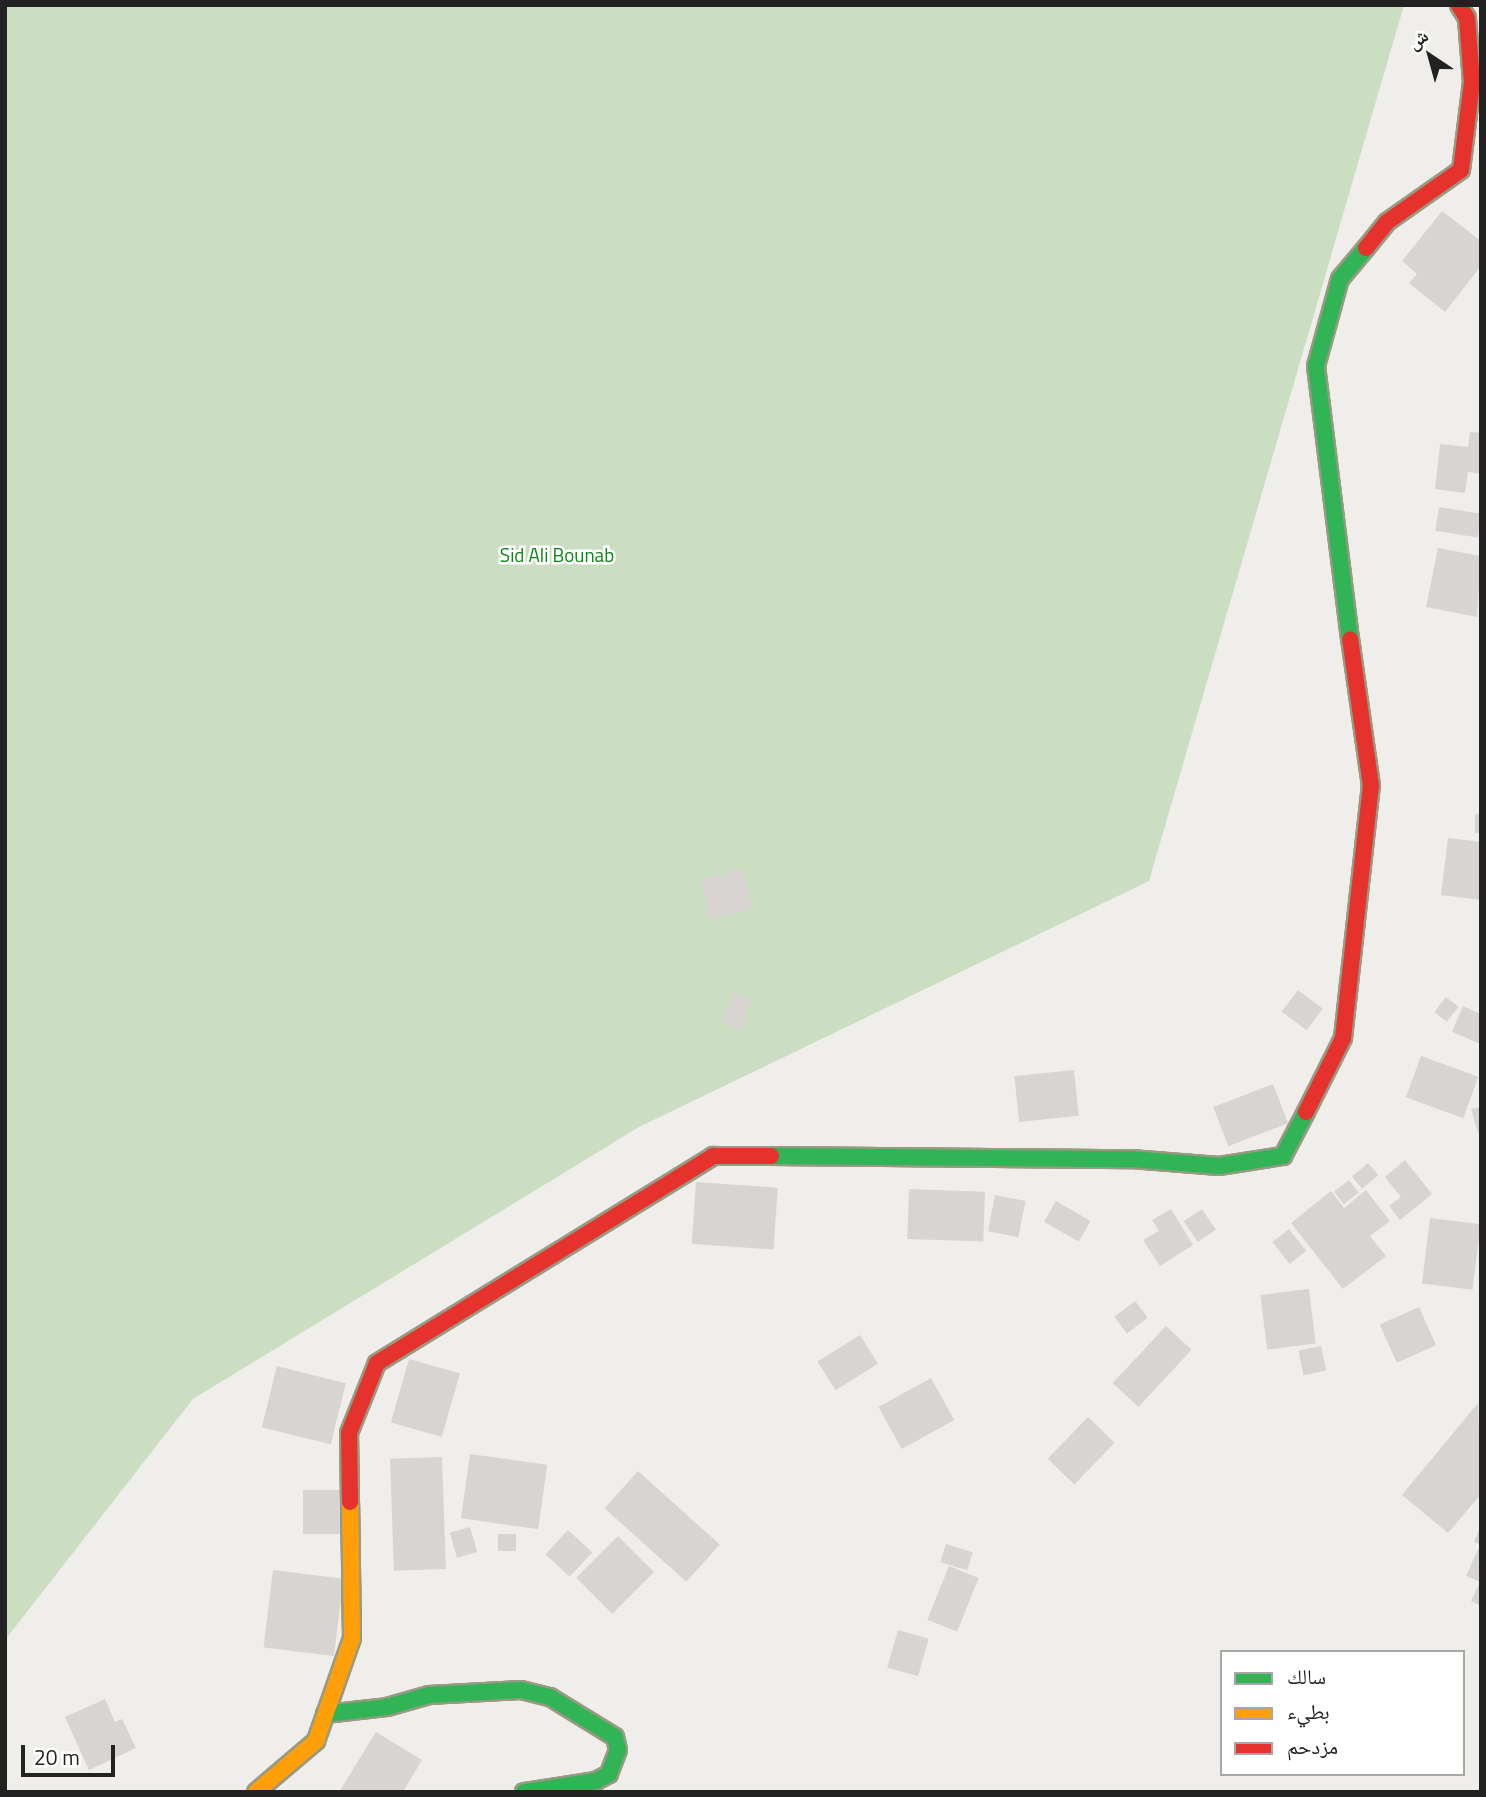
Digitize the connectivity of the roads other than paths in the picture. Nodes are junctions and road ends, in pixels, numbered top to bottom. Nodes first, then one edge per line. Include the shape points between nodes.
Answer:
1 (1459, 5) edge
2 (325, 1714) junction
3 (256, 1792) edge
4 (524, 1792) edge

1 - 2 street via 1467,18 1472,82 1461,170 1387,222 1340,279 1316,366 1331,513 1371,786 1343,1038 1283,1156 1219,1166 1131,1159 713,1156 377,1363 349,1433 352,1638
2 - 3 street via 316,1741
2 - 4 street via 387,1707 429,1695 521,1690 550,1697 615,1737 618,1750 609,1774 596,1781

